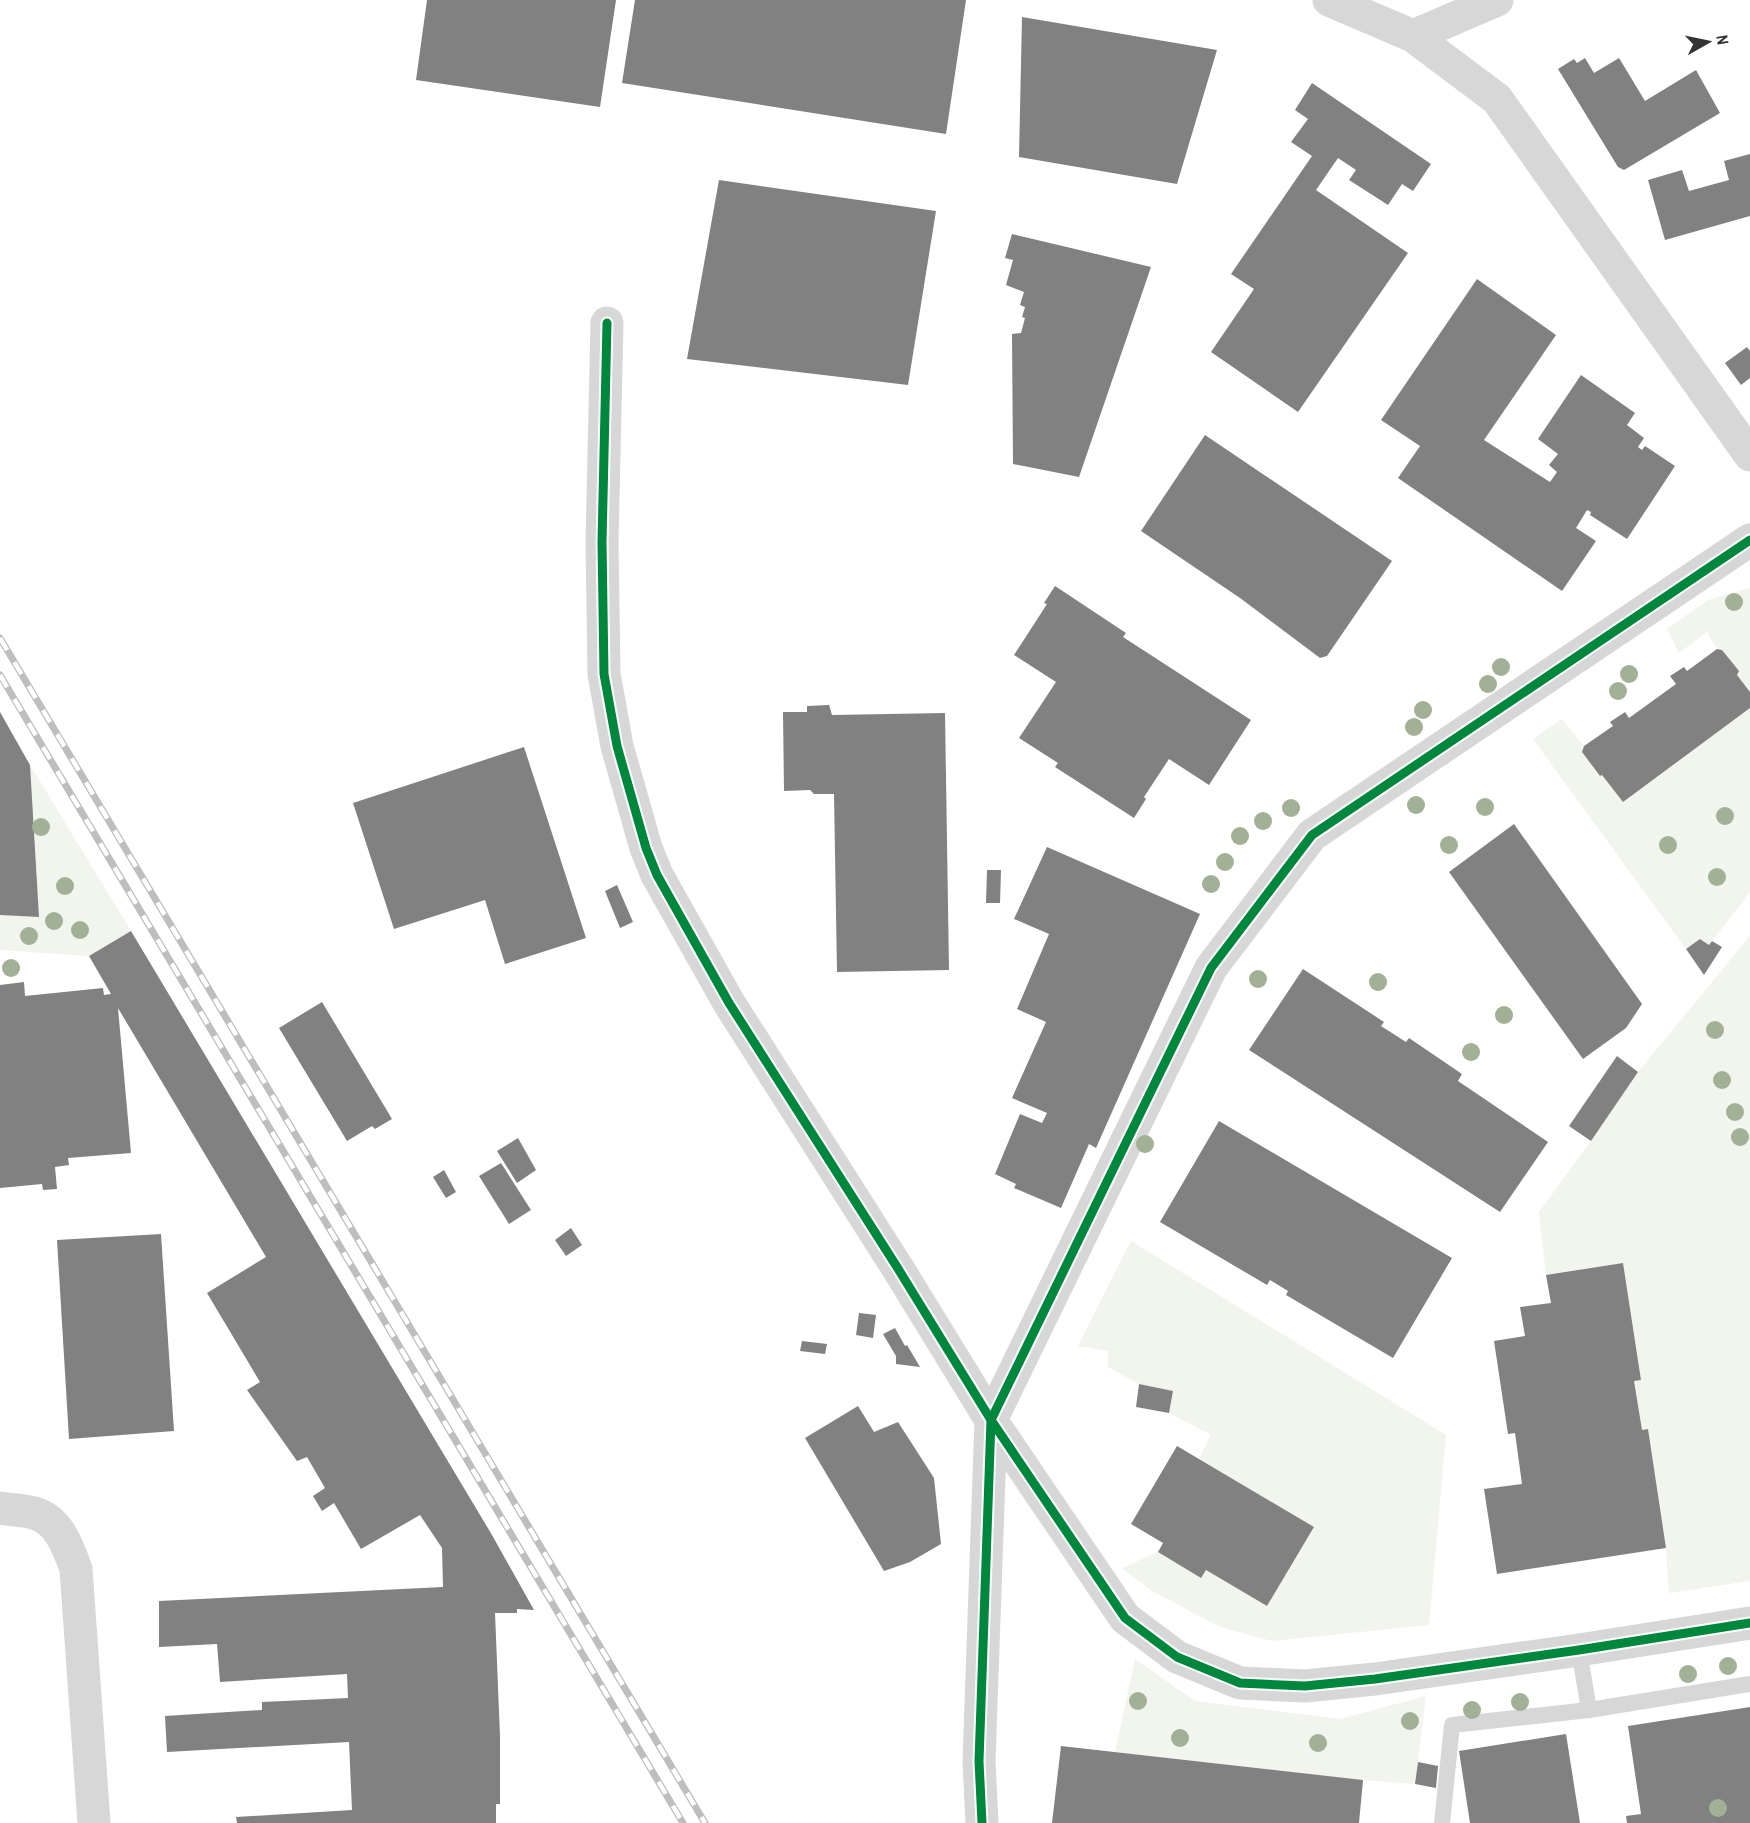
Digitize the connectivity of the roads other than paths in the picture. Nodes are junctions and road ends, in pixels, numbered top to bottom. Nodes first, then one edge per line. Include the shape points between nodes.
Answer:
1 (1329, 0) edge
2 (1497, 0) edge
3 (1413, 36) junction
4 (606, 323) dead end
5 (1750, 455) edge
6 (1750, 540) edge
7 (991, 1420) junction
8 (0, 1509) edge
9 (1750, 1623) edge
10 (1579, 1650) junction
11 (1750, 1684) edge
12 (1589, 1710) junction
13 (94, 1823) edge
14 (982, 1823) edge
15 (1442, 1823) edge

1 - 3 street
2 - 3 street
3 - 5 street via 1497,99
4 - 7 street via 604,674 617,746 646,848 657,875 729,1003
6 - 7 street via 1312,835 1211,968
7 - 10 street via 1125,1618 1177,1657 1240,1683 1305,1686
7 - 14 street via 980,1761
8 - 13 street via 36,1514 53,1524 67,1542 76,1569
9 - 10 street
10 - 12 lane
11 - 12 lane
12 - 15 lane via 1452,1725

